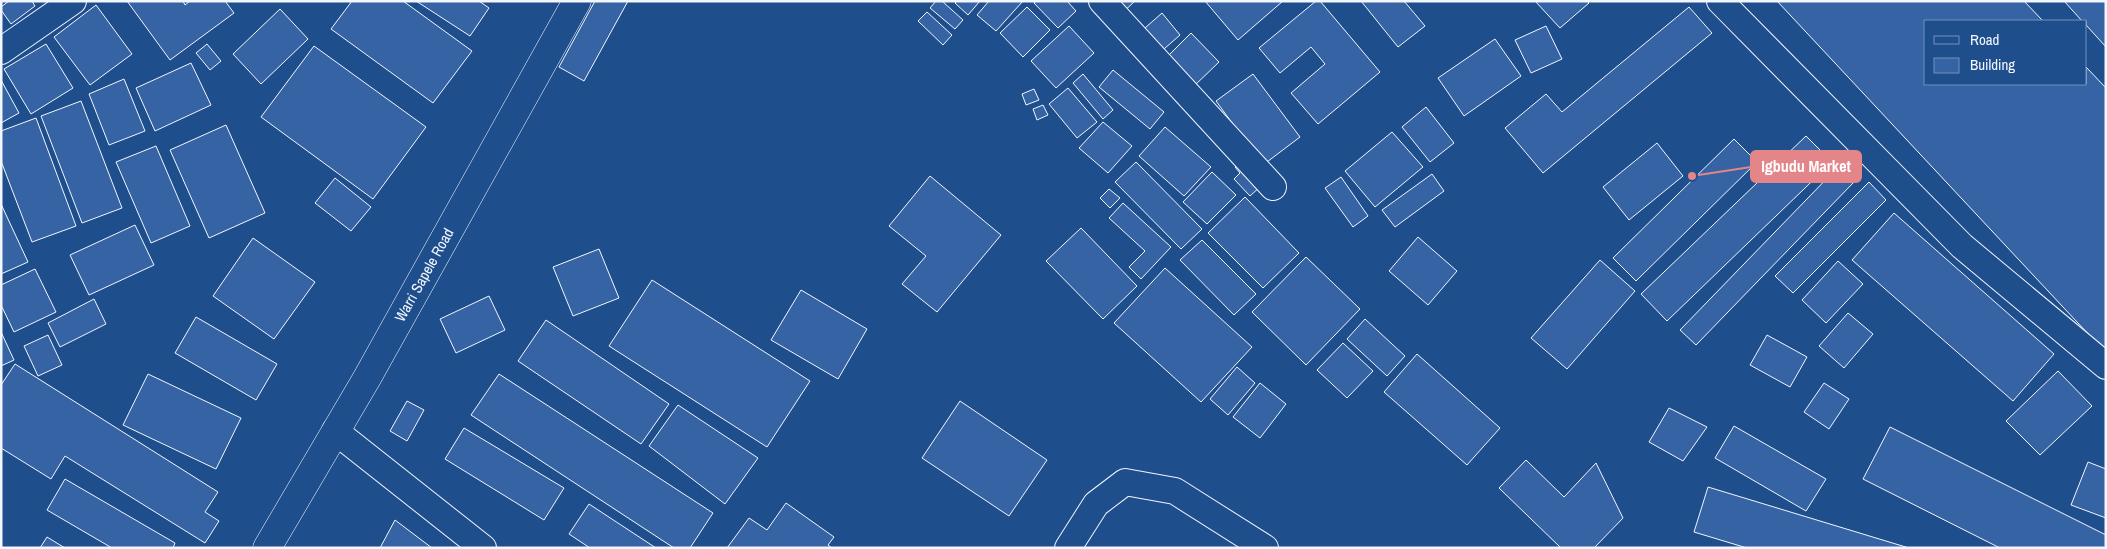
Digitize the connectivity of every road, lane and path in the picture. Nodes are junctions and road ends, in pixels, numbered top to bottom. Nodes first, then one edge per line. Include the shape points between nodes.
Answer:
1 (577, 1) edge
2 (1102, 1) edge
3 (1720, 1) edge
4 (62, 4) edge
5 (1, 51) edge
6 (1273, 188) dead end
7 (2106, 366) edge
8 (335, 431) junction
9 (267, 548) edge
10 (483, 548) edge
11 (1068, 548) edge
12 (1265, 548) edge

1 - 8 highway, Warri Sapele Road
2 - 6 street
3 - 7 street via 1962,246
4 - 5 street
8 - 9 highway, Warri Sapele Road
8 - 10 street
11 - 12 street via 1096,504 1125,482 1175,491

